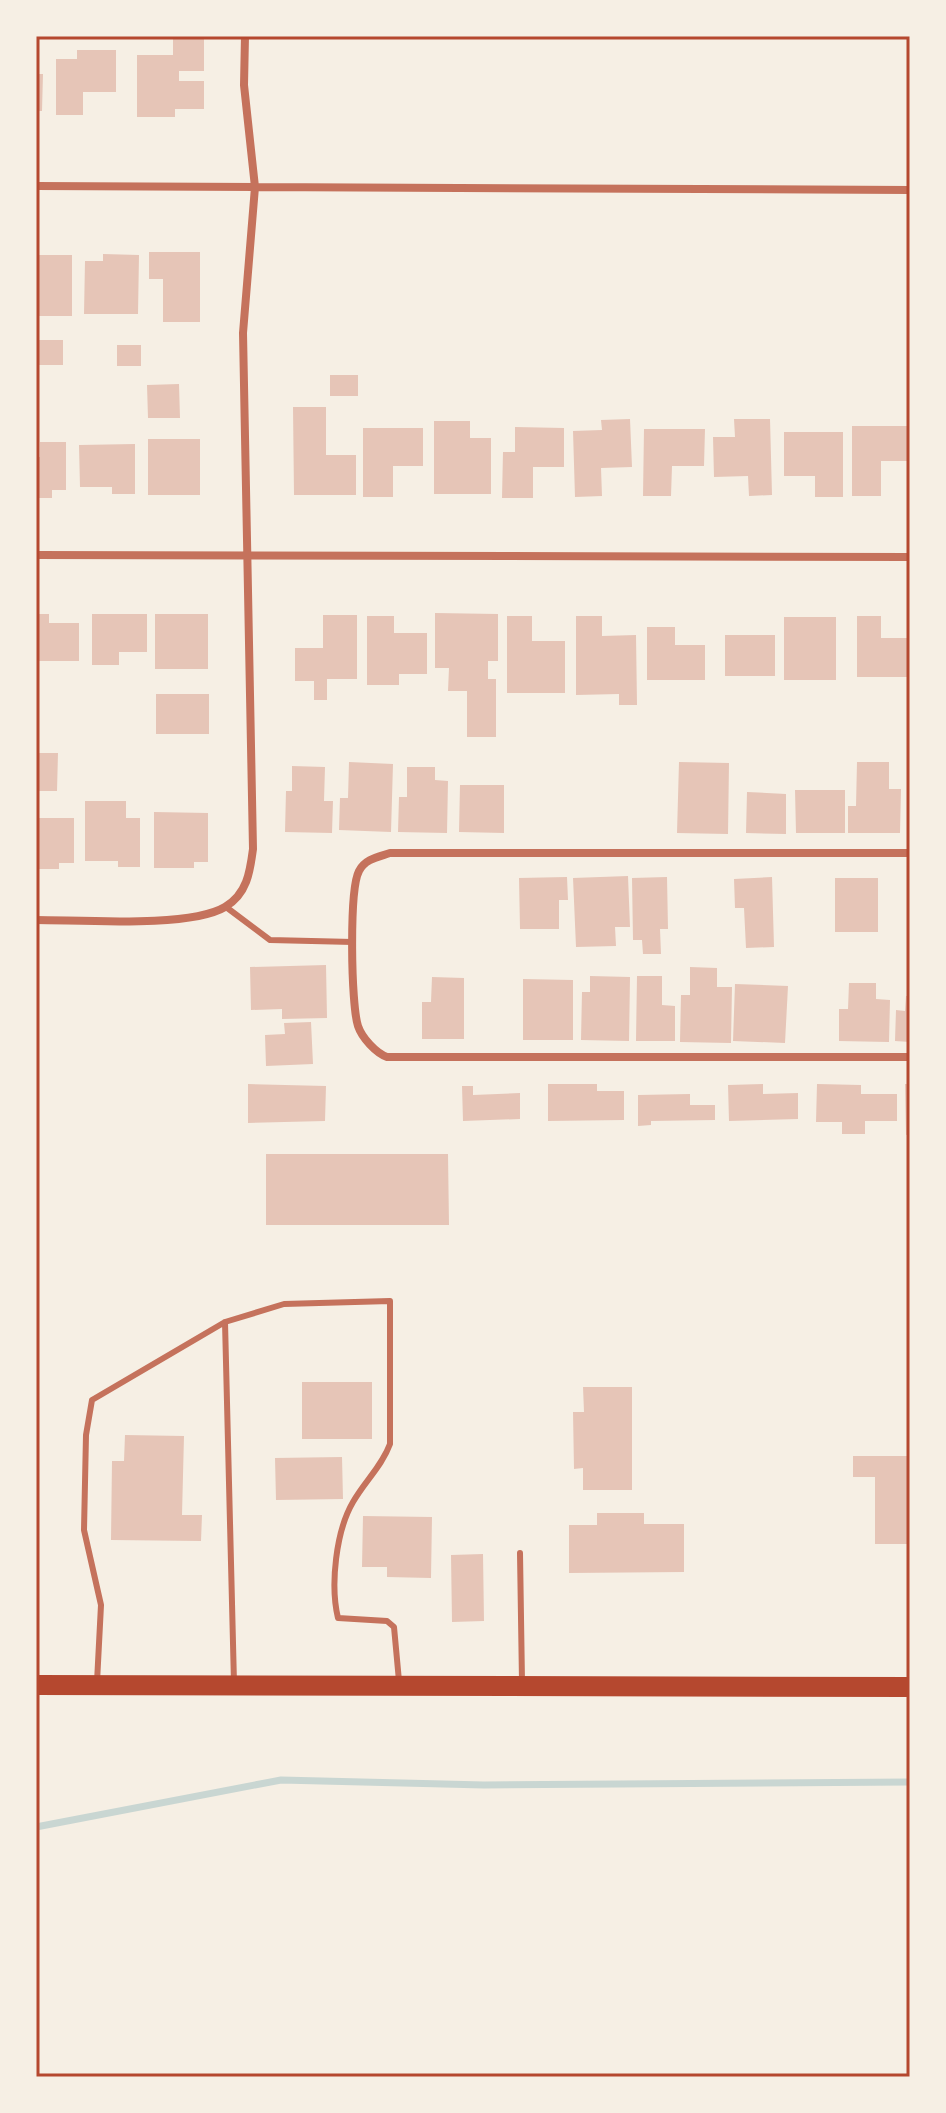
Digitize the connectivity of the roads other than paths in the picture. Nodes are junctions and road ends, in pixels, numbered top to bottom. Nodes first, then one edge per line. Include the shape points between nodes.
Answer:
1 (245, 36) edge
2 (36, 186) edge
3 (255, 187) junction
4 (910, 190) edge
5 (36, 555) edge
6 (248, 556) junction
7 (910, 557) edge
8 (910, 853) edge
9 (226, 907) junction
10 (36, 920) edge
11 (353, 942) junction
12 (910, 1057) edge
13 (225, 1322) junction
14 (520, 1553) dead end
15 (36, 1685) edge
16 (97, 1685) junction
17 (234, 1686) junction
18 (399, 1686) junction
19 (522, 1686) junction
20 (910, 1687) edge

1 - 3 street via 244,85
2 - 3 street
3 - 4 street
3 - 6 street via 243,333
5 - 6 street
6 - 7 street
6 - 9 street via 253,849 245,887
8 - 11 street via 390,853 360,869 354,885
9 - 10 street via 197,917
9 - 11 lane via 270,940
11 - 12 street via 358,1028 387,1057
13 - 16 lane via 92,1400 84,1530 101,1605
13 - 17 lane
13 - 18 lane via 284,1304 390,1301 390,1444 345,1517 336,1609 338,1618 387,1621 394,1627
14 - 19 lane
15 - 16 main road
16 - 17 main road
17 - 18 main road
18 - 19 main road
19 - 20 main road

